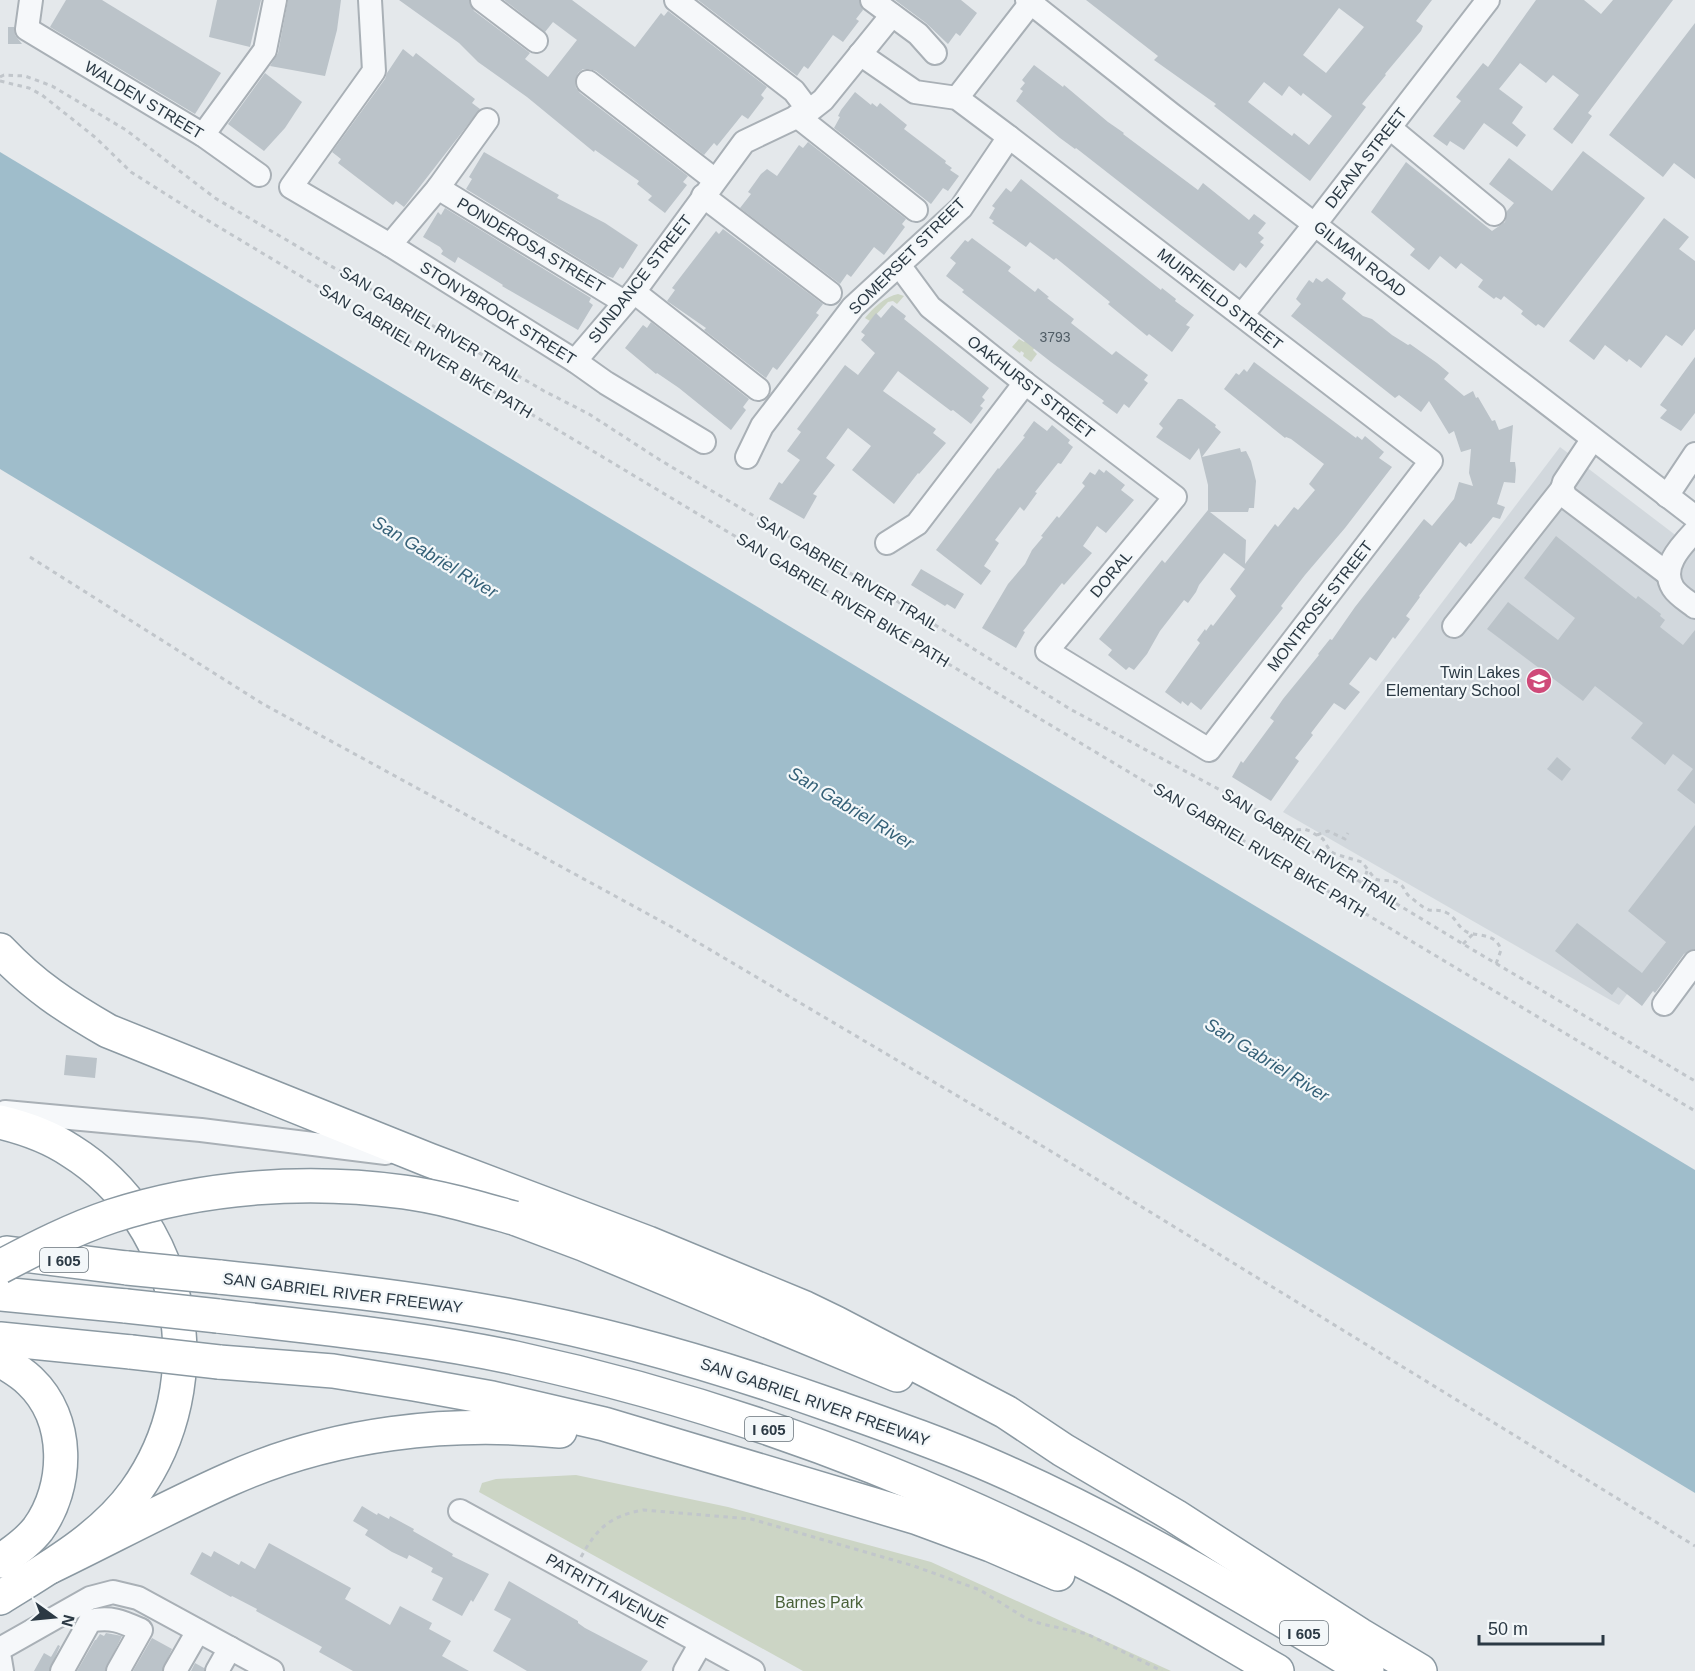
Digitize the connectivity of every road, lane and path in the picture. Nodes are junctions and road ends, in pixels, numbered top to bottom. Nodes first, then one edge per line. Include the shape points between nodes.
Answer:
1 (31, 0) edge
2 (275, 0) edge
3 (370, 0) edge
4 (482, 0) edge
5 (676, 0) edge
6 (872, 0) edge
7 (1488, 0) edge
8 (1030, 1) edge
9 (892, 15) junction
10 (536, 41) dead end
11 (936, 53) dead end
12 (860, 54) junction
13 (0, 79) edge
14 (588, 82) dead end
15 (957, 98) junction
16 (803, 113) junction
17 (487, 120) dead end
18 (1390, 128) junction
19 (203, 135) junction
20 (1009, 137) junction
21 (259, 175) dead end
22 (438, 188) junction
23 (709, 188) junction
24 (916, 210) dead end
25 (1494, 214) dead end
26 (1315, 224) junction
27 (390, 245) junction
28 (899, 265) junction
29 (830, 293) dead end
30 (629, 297) junction
31 (1242, 315) junction
32 (575, 361) junction
33 (1024, 383) junction
34 (759, 389) dead end
35 (1592, 440) junction
36 (704, 442) dead end
37 (1695, 454) edge
38 (747, 457) dead end
39 (1431, 461) joint
40 (1562, 489) junction
41 (1668, 496) junction
42 (1176, 497) joint
43 (1695, 517) edge
44 (1695, 531) edge
45 (887, 543) dead end
46 (30, 557) dead end
47 (1668, 574) junction
48 (1695, 607) edge
49 (1454, 626) dead end
50 (1047, 651) joint
51 (1290, 831) junction
52 (1348, 833) dead end
53 (1317, 835) junction
54 (1282, 840) dead end
55 (1335, 854) junction
56 (1329, 863) junction
57 (1367, 871) junction
58 (1363, 883) junction
59 (1473, 934) junction
60 (1462, 944) junction
61 (0, 950) edge
62 (1695, 962) edge
63 (1496, 964) junction
64 (1664, 1004) dead end
65 (1695, 1081) edge
66 (1695, 1111) edge
67 (0, 1112) edge
68 (0, 1122) edge
69 (429, 1160) junction
70 (0, 1252) edge
71 (0, 1267) edge
72 (0, 1294) edge
73 (0, 1339) edge
74 (0, 1360) edge
75 (1063, 1450) junction
76 (692, 1451) junction
77 (460, 1511) dead end
78 (1695, 1546) edge
79 (581, 1557) dead end
80 (0, 1561) edge
81 (50, 1567) junction
82 (0, 1598) edge
83 (198, 1631) junction
84 (701, 1642) junction
85 (230, 1648) junction
86 (0, 1649) edge
87 (0, 1659) edge
88 (1153, 1669) edge
89 (2, 1671) edge
90 (62, 1671) edge
91 (118, 1671) edge
92 (175, 1671) edge
93 (217, 1671) edge
94 (272, 1671) edge
95 (685, 1671) edge
96 (753, 1671) edge
97 (1162, 1671) edge
98 (1263, 1671) edge
99 (1277, 1671) edge
100 (1367, 1671) edge
101 (1420, 1671) edge

1 - 19 street, WALDEN STREET via 27,29
2 - 19 street via 265,50
3 - 27 street, STONYBROOK STREET via 374,71 291,187
4 - 10 street
5 - 16 street via 794,91
6 - 9 street
7 - 18 street, DEANA STREET
8 - 15 street
8 - 26 street, GILMAN ROAD
9 - 11 street
9 - 12 street, SUNDANCE STREET
12 - 15 street via 915,92
12 - 16 street, SUNDANCE STREET via 823,100
13 - 51 path, SAN GABRIEL RIVER TRAIL via 14,75 39,80 99,113 215,198 589,414 1070,709
13 - 66 path, SAN GABRIEL RIVER BIKE PATH via 42,95 131,172 202,217
14 - 23 street
15 - 20 street
16 - 23 street, SUNDANCE STREET via 744,142
16 - 24 street
17 - 22 street
18 - 25 street
18 - 26 street, DEANA STREET
19 - 21 street, WALDEN STREET
20 - 28 street, SOMERSET STREET via 961,208
20 - 31 street, MUIRFIELD STREET
22 - 27 street
22 - 30 street, PONDEROSA STREET
23 - 29 street
23 - 30 street, SUNDANCE STREET
26 - 31 street, DEANA STREET
26 - 35 street, GILMAN ROAD
27 - 32 street, STONYBROOK STREET
28 - 33 street, OAKHURST STREET via 930,307
28 - 38 street, SOMERSET STREET via 853,307 762,426
30 - 32 street, SUNDANCE STREET
30 - 34 street, PONDEROSA STREET
31 - 39 street, MUIRFIELD STREET
32 - 36 street, STONYBROOK STREET
33 - 42 street, OAKHURST STREET
33 - 45 street via 917,524
35 - 40 street
35 - 41 street, GILMAN ROAD
37 - 41 street
39 - 50 street, MONTROSE STREET via 1209,750
40 - 47 street via 1566,497
40 - 49 street
41 - 43 street, GILMAN ROAD
42 - 50 street, DORAL
44 - 47 street via 1672,560
46 - 78 path via 263,704 670,926 1038,1144
47 - 48 street via 1674,589
51 - 53 path via 1304,829
51 - 54 path
51 - 56 path, SAN GABRIEL RIVER TRAIL via 1307,849
52 - 53 path via 1344,839 1328,831
53 - 55 path
55 - 56 path
55 - 57 path via 1358,859
56 - 58 path, SAN GABRIEL RIVER TRAIL
57 - 58 path
57 - 59 path via 1379,881 1399,883 1428,910 1449,914 1458,926
58 - 60 path, SAN GABRIEL RIVER TRAIL
59 - 60 path
59 - 63 path via 1485,935 1500,944
60 - 63 path, SAN GABRIEL RIVER TRAIL
61 - 69 highway via 69,1010 108,1031
62 - 64 street
63 - 65 path, SAN GABRIEL RIVER TRAIL
67 - 69 street via 234,1134
68 - 81 highway via 30,1131 71,1151 114,1186 149,1234 177,1308 177,1395 161,1447 117,1514
69 - 75 highway via 805,1308 1006,1412
70 - 100 highway, SAN GABRIEL RIVER FREEWAY / I 605, bridge via 364,1293 507,1315 631,1343 753,1377 994,1467 1126,1531
71 - 75 highway, bridge via 111,1216 167,1202 303,1185 405,1192 514,1218 583,1244 897,1375
72 - 99 highway, I 605, bridge via 390,1336 514,1358 625,1384 742,1420 875,1468 980,1512 1115,1578
73 - 76 highway, bridge via 333,1371 492,1398 604,1424
74 - 80 highway via 31,1381 44,1398 54,1419 62,1458 56,1494 38,1530
75 - 101 highway
76 - 81 highway via 519,1427 393,1432 313,1449 231,1479
76 - 98 highway via 858,1499 991,1545
77 - 84 street, PATRITTI AVENUE
79 - 88 path via 601,1527 629,1513 643,1510 751,1519 885,1557 980,1590 1027,1619 1087,1634
81 - 82 highway
83 - 85 street
83 - 86 street via 138,1598 113,1592 90,1599
83 - 92 street
84 - 95 street
84 - 96 street, PATRITTI AVENUE
85 - 93 street
85 - 94 street
87 - 89 street
88 - 97 path
90 - 91 street via 90,1622 103,1618 141,1630

